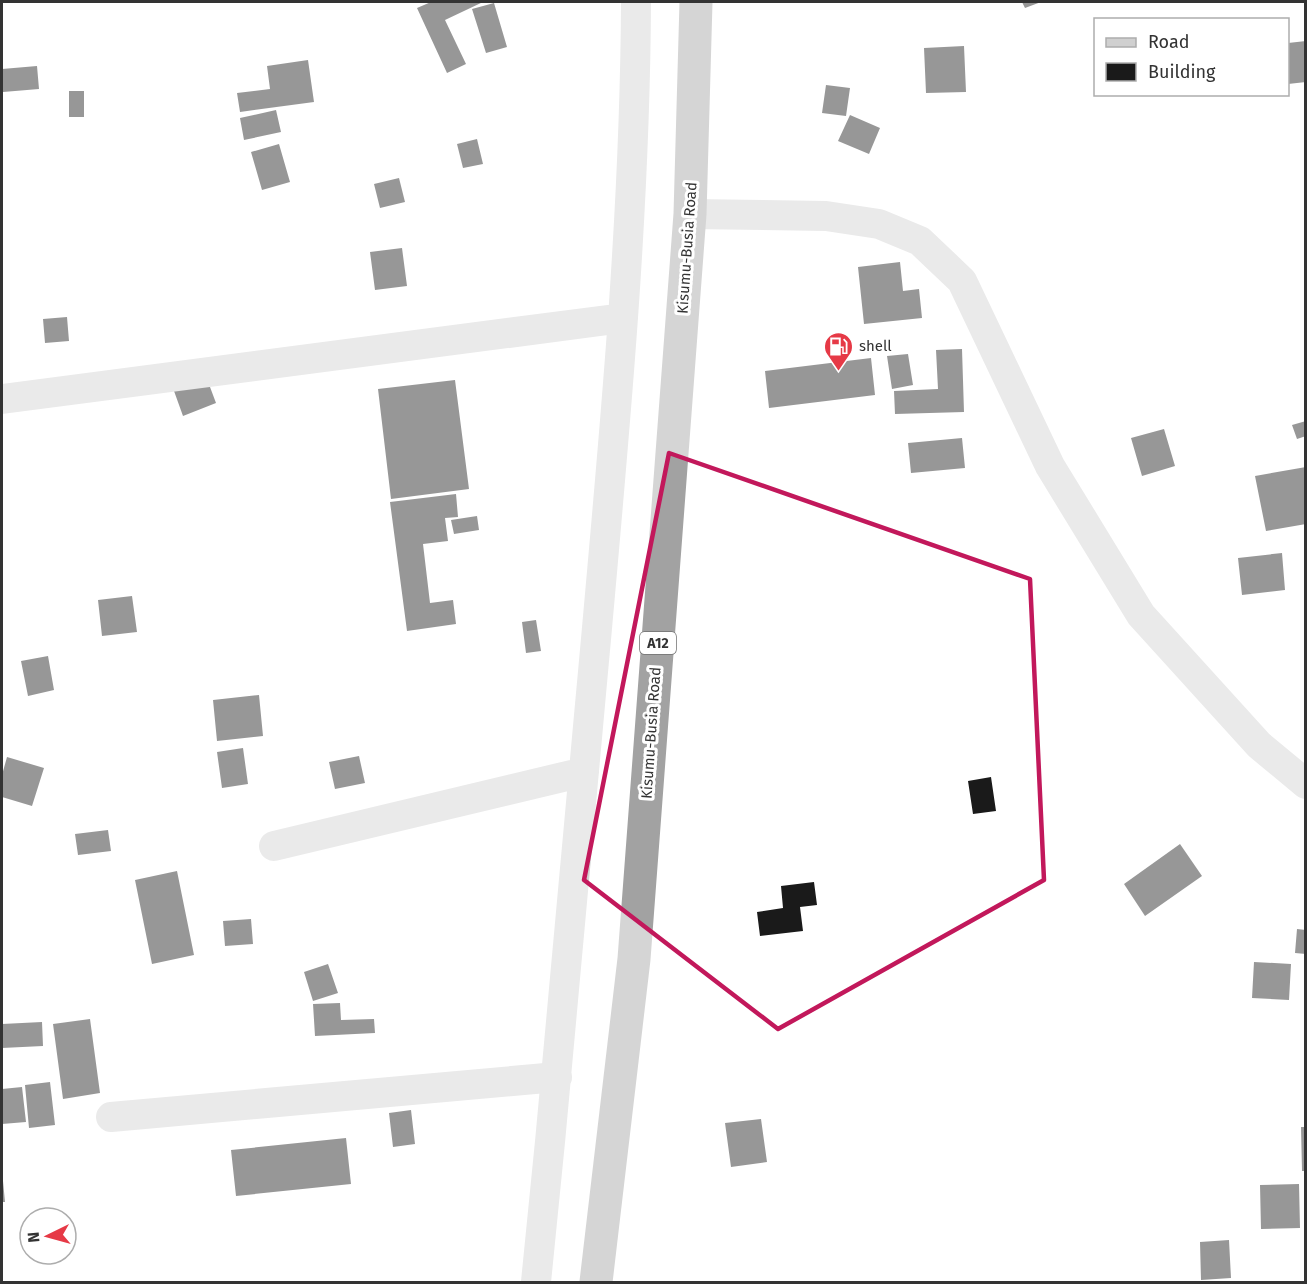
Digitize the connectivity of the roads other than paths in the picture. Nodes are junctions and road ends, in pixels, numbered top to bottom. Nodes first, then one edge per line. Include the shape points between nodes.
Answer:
1 (636, 2) edge
2 (696, 2) edge
3 (690, 214) junction
4 (623, 318) junction
5 (2, 399) edge
6 (584, 772) junction
7 (1305, 784) edge
8 (274, 846) dead end
9 (557, 1077) junction
10 (111, 1118) dead end
11 (536, 1282) edge
12 (596, 1282) edge

1 - 4 street
2 - 3 highway, Kisumu-Busia Road / A12
3 - 7 street via 826,216 879,224 920,242 962,281 1050,466 1141,615 1259,745
3 - 12 highway, Kisumu-Busia Road / A12 via 634,959
4 - 5 street
4 - 6 street
6 - 8 street
6 - 9 street
9 - 10 street
9 - 11 street

